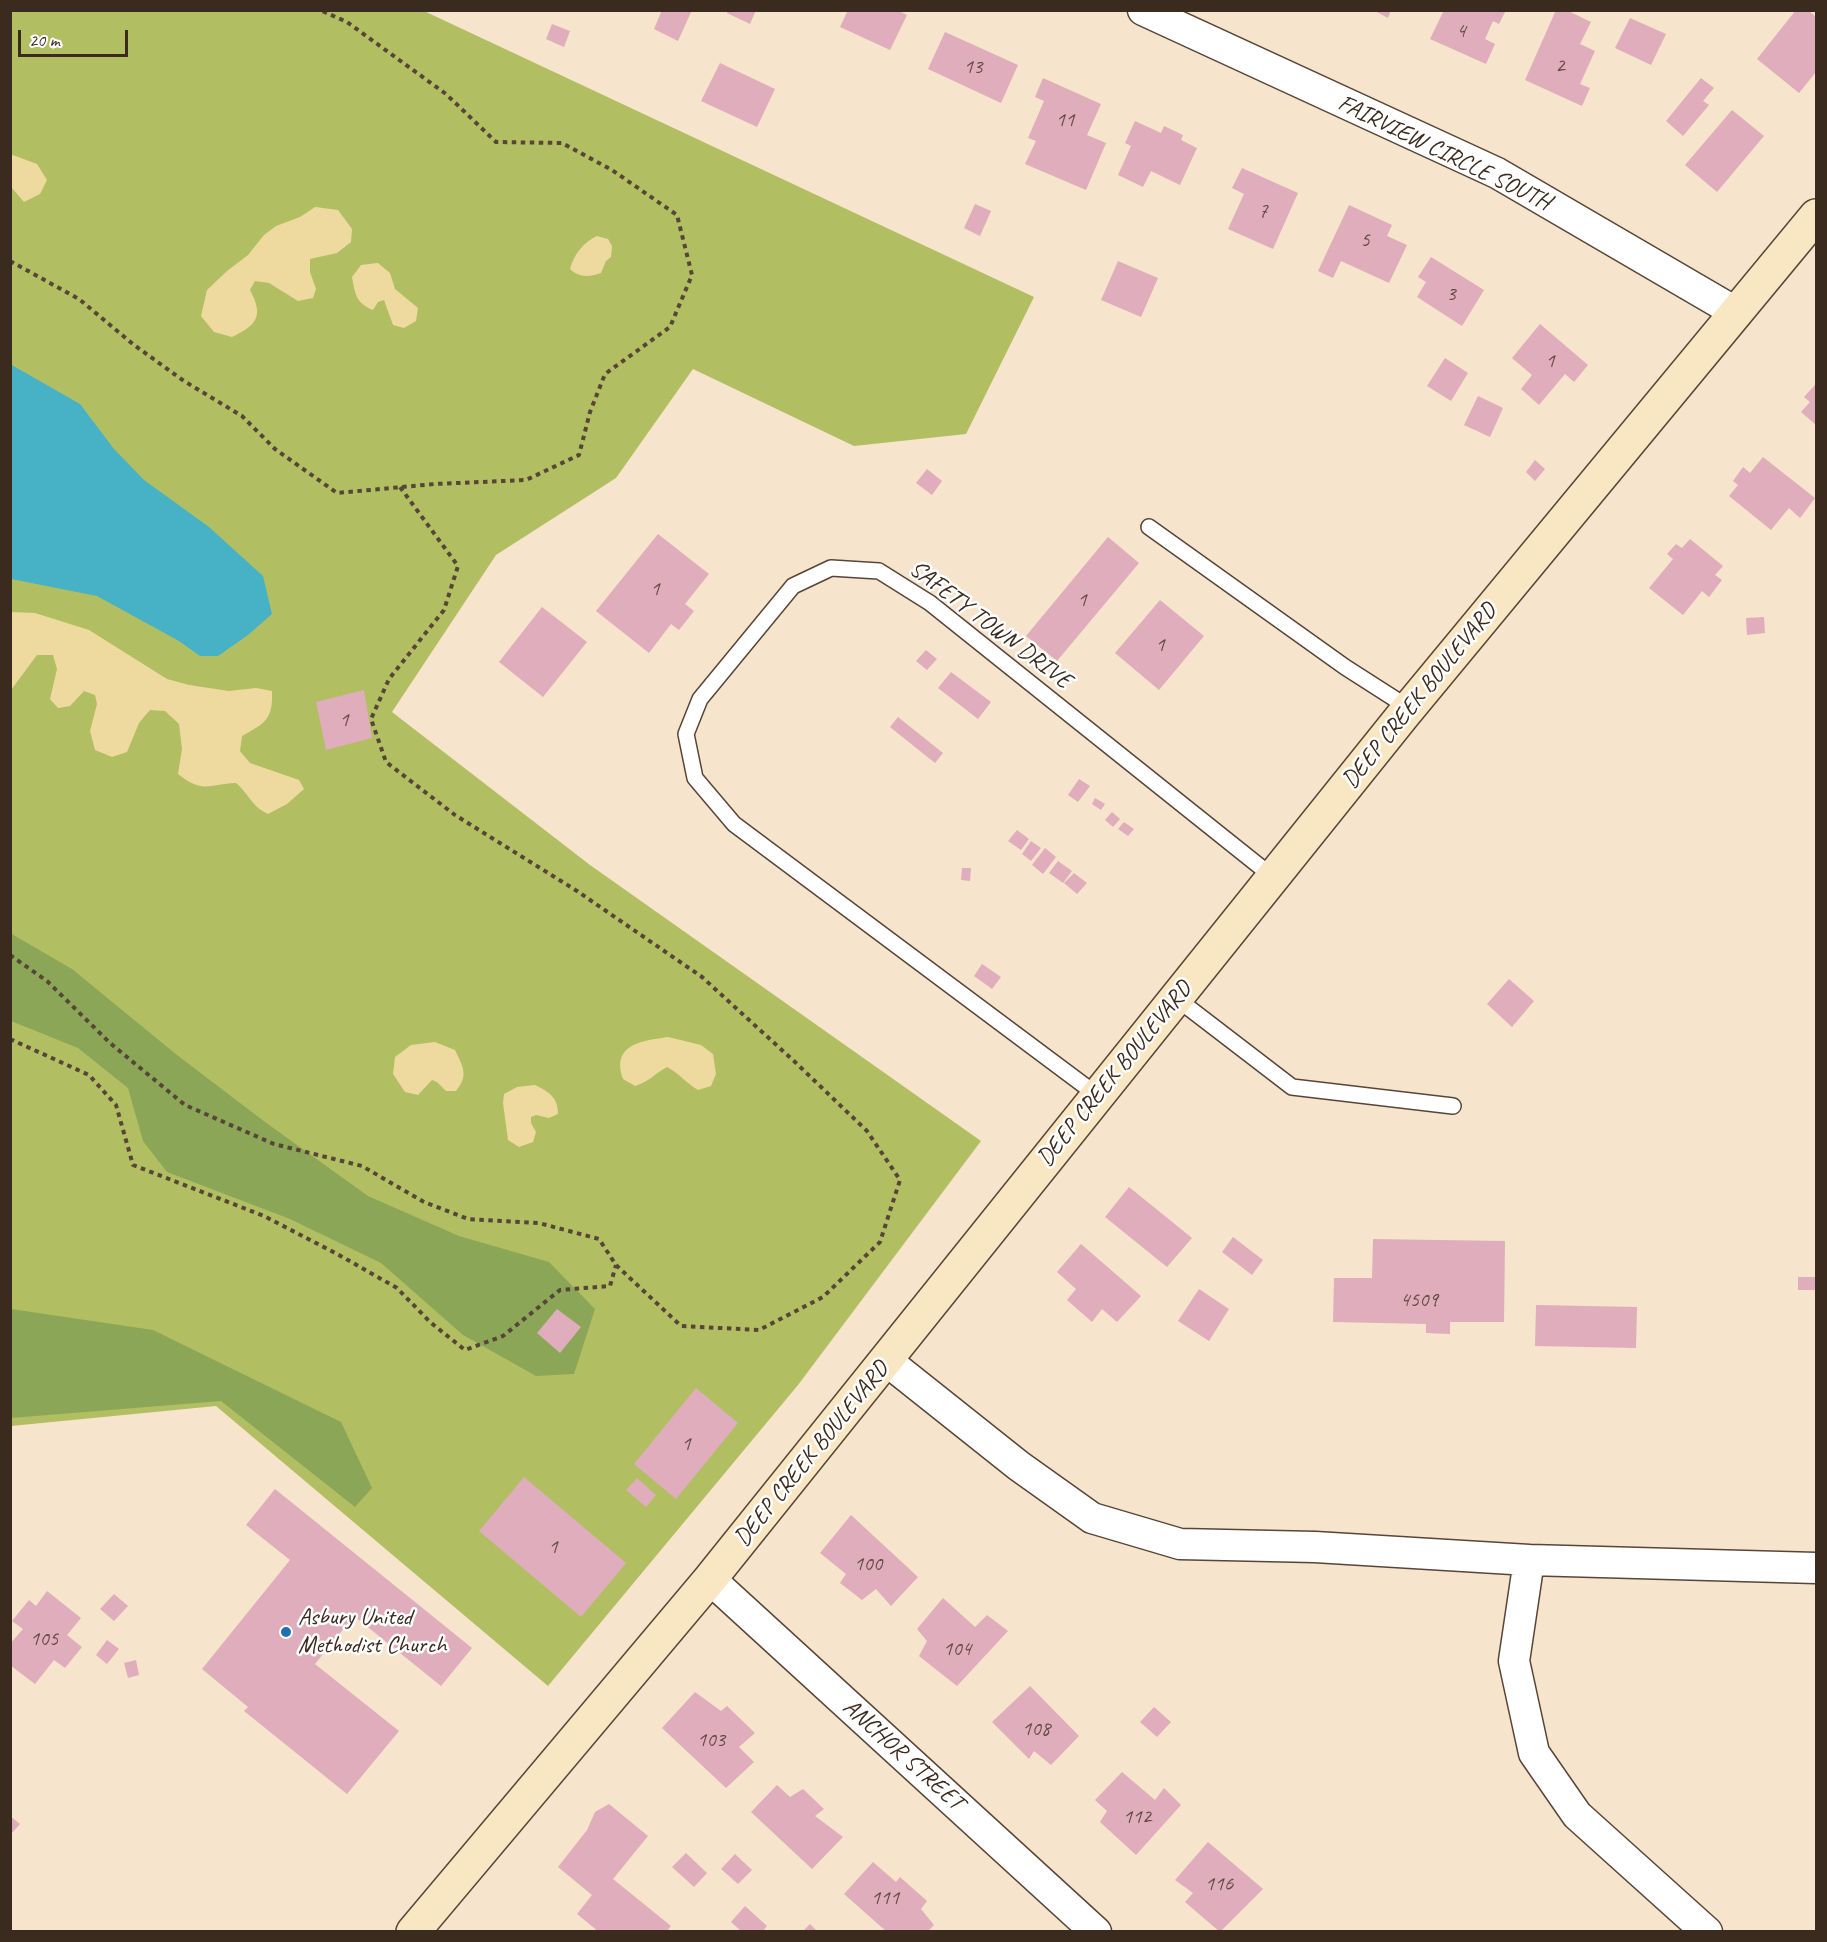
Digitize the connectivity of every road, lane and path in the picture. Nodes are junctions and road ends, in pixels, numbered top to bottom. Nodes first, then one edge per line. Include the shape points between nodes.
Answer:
1 (320, 10) edge
2 (1143, 10) edge
3 (1816, 216) edge
4 (10, 261) edge
5 (1737, 313) junction
6 (400, 487) junction
7 (1149, 527) dead end
8 (1409, 708) junction
9 (1273, 877) junction
10 (10, 955) edge
11 (1176, 998) junction
12 (10, 1039) edge
13 (1097, 1095) junction
14 (1453, 1106) dead end
15 (616, 1264) junction
16 (887, 1360) junction
17 (1528, 1560) junction
18 (1816, 1568) edge
19 (710, 1579) junction
20 (413, 1932) edge
21 (1096, 1932) edge
22 (1707, 1932) edge

1 - 6 path via 347,22 446,94 496,142 562,142 612,170 677,215 692,275 670,327 605,374 579,455 526,480
2 - 5 street, FAIRVIEW CIRCLE SOUTH via 1497,173
3 - 5 street, DEEP CREEK BOULEVARD
4 - 6 path via 79,299 184,381 242,416 275,449 337,493
5 - 8 street, DEEP CREEK BOULEVARD
6 - 15 path via 458,566 444,610 389,679 371,719 386,762 455,815 577,891 702,977 867,1131 900,1180 880,1242 824,1297 759,1330 681,1326
7 - 8 lane
8 - 9 street, DEEP CREEK BOULEVARD
9 - 11 street, DEEP CREEK BOULEVARD
9 - 13 lane, SAFETY TOWN DRIVE via 930,603 879,571 831,568 793,586 700,699 686,734 695,778 734,824
10 - 15 path via 47,981 110,1043 185,1105 274,1144 362,1166 424,1202 468,1219 539,1223 599,1239
11 - 13 street, DEEP CREEK BOULEVARD
11 - 14 lane via 1292,1087
12 - 15 path via 89,1075 116,1105 133,1165 264,1216 339,1255 397,1288 430,1323 465,1350 503,1336 560,1290 610,1286
13 - 16 street, DEEP CREEK BOULEVARD
16 - 17 street via 1019,1466 1092,1518 1180,1544 1315,1546
16 - 19 street, DEEP CREEK BOULEVARD
17 - 18 street
17 - 22 street via 1514,1661 1534,1753 1577,1815
19 - 20 street, DEEP CREEK BOULEVARD
19 - 21 street, ANCHOR STREET

